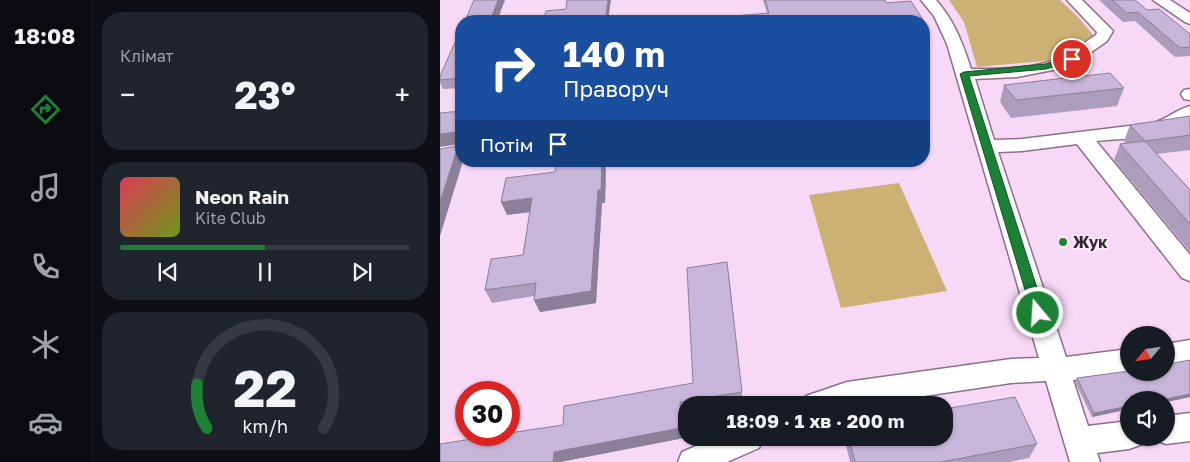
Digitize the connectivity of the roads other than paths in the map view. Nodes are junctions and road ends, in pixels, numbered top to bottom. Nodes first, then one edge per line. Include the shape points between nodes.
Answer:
1 (1074, 0) edge
2 (1160, 0) edge
3 (932, 1) edge
4 (1190, 19) edge
5 (964, 74) junction
6 (1190, 111) edge
7 (1082, 137) junction
8 (986, 146) junction
9 (1190, 272) edge
10 (1190, 350) edge
11 (1175, 353) edge
12 (1120, 362) edge
13 (1056, 368) junction
14 (844, 396) edge
15 (1190, 427) edge
16 (1175, 429) edge
17 (1120, 438) edge
18 (730, 446) edge
19 (1082, 452) edge
20 (693, 462) edge

1 - 5 street via 1105,30 1102,37 1078,55 1046,67
2 - 4 street
3 - 5 street via 949,29
5 - 8 street
6 - 7 street via 1167,126
7 - 8 street
7 - 9 street
8 - 13 street
10 - 11 street
12 - 13 street
13 - 14 street via 1011,371
13 - 19 street
15 - 16 street
17 - 19 street
18 - 20 street

